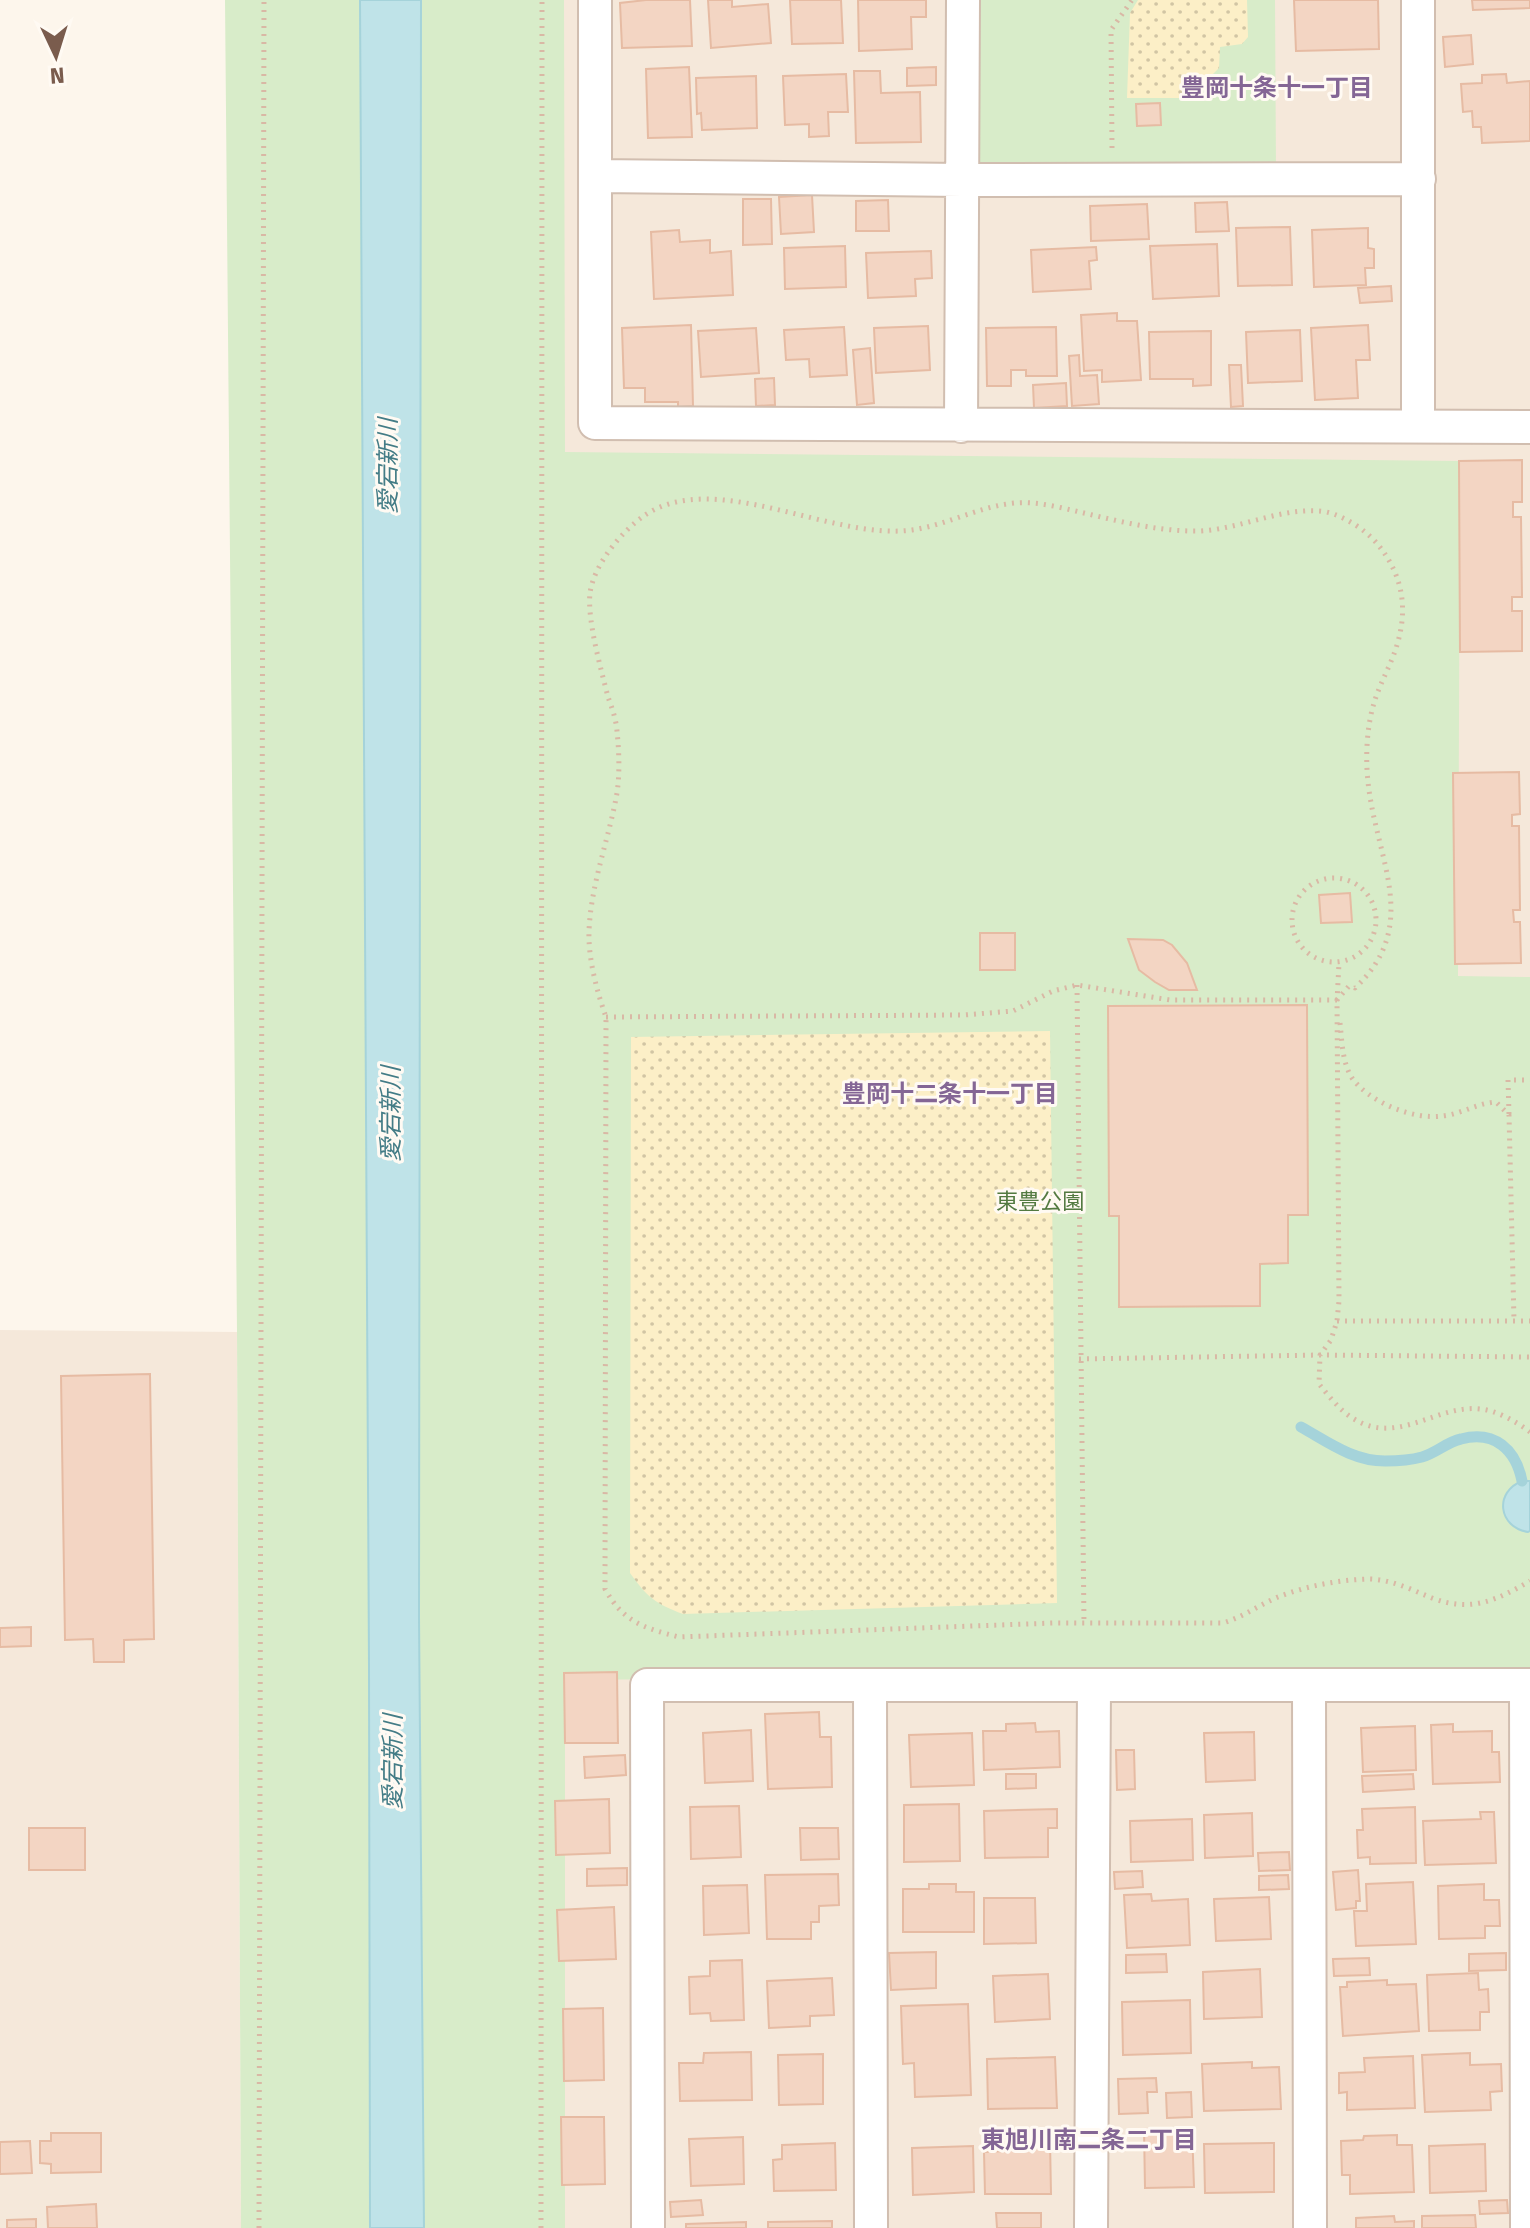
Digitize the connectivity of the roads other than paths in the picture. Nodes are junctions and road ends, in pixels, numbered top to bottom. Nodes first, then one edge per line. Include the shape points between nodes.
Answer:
1 (595, 0) edge
2 (963, 0) edge
3 (1418, 0) edge
4 (597, 176) junction
5 (1419, 179) junction
6 (962, 180) junction
7 (961, 426) junction
8 (1418, 426) junction
9 (1530, 427) edge
10 (870, 1685) junction
11 (1309, 1685) junction
12 (1528, 1685) edge
13 (1094, 1686) junction
14 (648, 2228) edge
15 (871, 2228) edge
16 (1091, 2228) edge
17 (1310, 2228) edge
18 (1527, 2228) edge

1 - 4 street
2 - 6 street
3 - 5 street
4 - 6 street
4 - 7 street via 595,423
5 - 6 street
5 - 8 street
6 - 7 street
7 - 8 street
8 - 9 street
10 - 13 street
10 - 14 street via 647,1685
10 - 15 street
11 - 12 street
11 - 13 street
11 - 17 street
12 - 18 street
13 - 16 street

